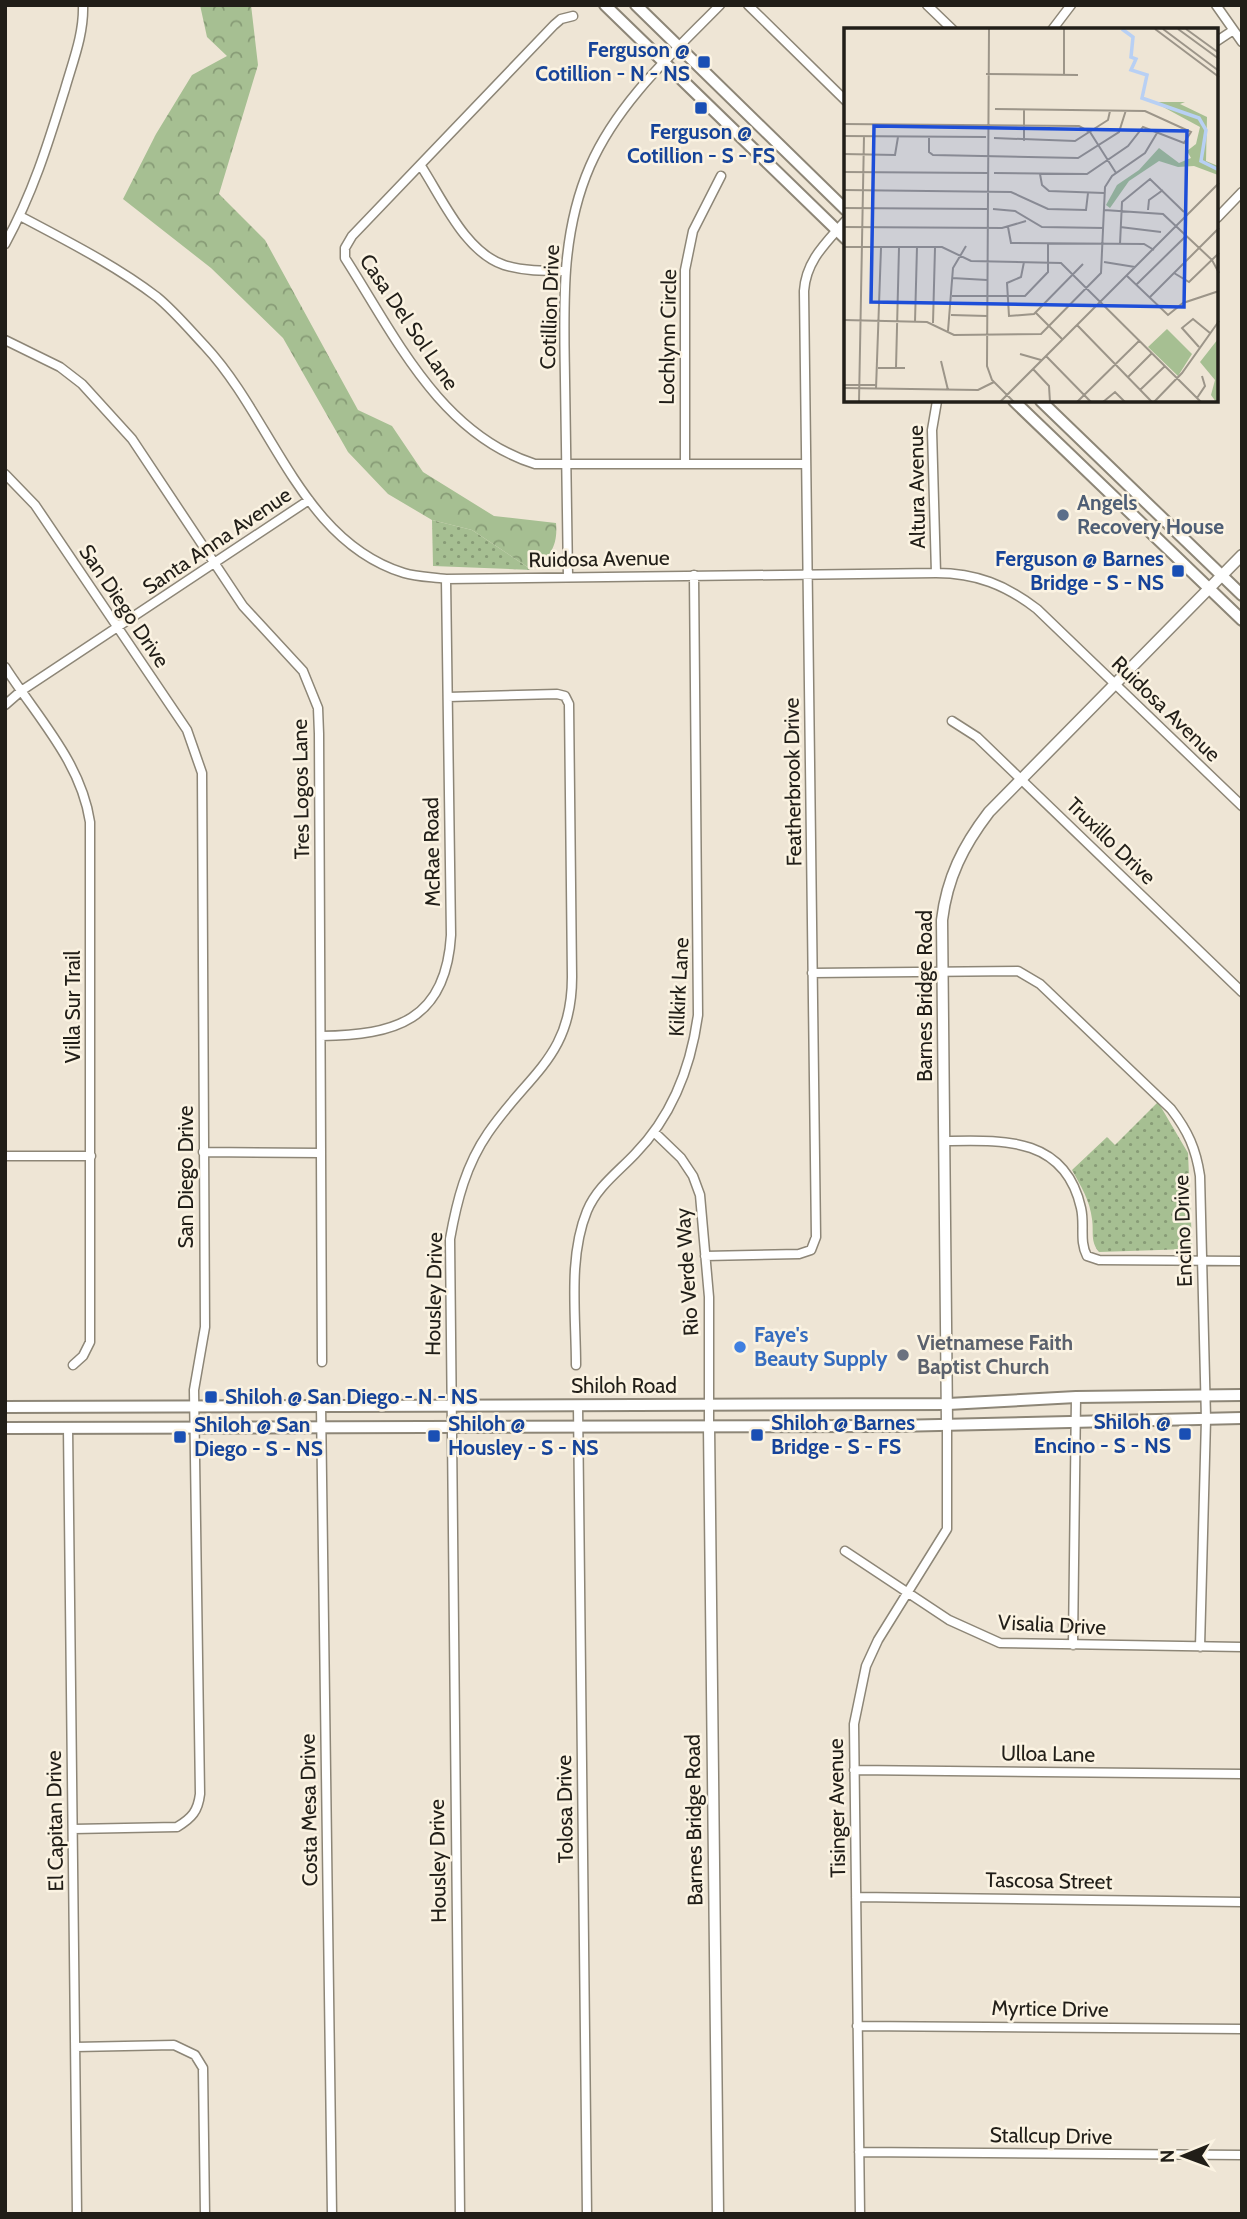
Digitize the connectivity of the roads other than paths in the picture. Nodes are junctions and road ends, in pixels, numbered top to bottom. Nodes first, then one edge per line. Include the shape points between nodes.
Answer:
1 (83, 5) edge
2 (605, 5) edge
3 (636, 5) edge
4 (720, 5) edge
5 (748, 5) edge
6 (927, 5) edge
7 (1071, 5) edge
8 (1216, 5) edge
9 (572, 16) dead end
10 (951, 28) edge
11 (1054, 28) edge
12 (1232, 31) junction
13 (1219, 40) edge
14 (1242, 42) edge
15 (679, 47) junction
16 (663, 64) junction
17 (844, 99) edge
18 (421, 166) junction
19 (721, 176) dead end
20 (1242, 192) edge
21 (844, 208) edge
22 (20, 216) junction
23 (1219, 216) edge
24 (844, 222) edge
25 (838, 230) junction
26 (844, 237) edge
27 (5, 244) edge
28 (564, 271) junction
29 (5, 340) edge
30 (937, 402) edge
31 (1015, 402) edge
32 (1040, 402) edge
33 (1042, 402) edge
34 (1027, 413) junction
35 (566, 464) junction
36 (685, 464) junction
37 (806, 464) junction
38 (5, 474) edge
39 (309, 500) junction
40 (1242, 555) edge
41 (213, 562) junction
42 (936, 573) junction
43 (694, 575) junction
44 (808, 575) junction
45 (1221, 576) junction
46 (568, 577) junction
47 (446, 579) junction
48 (1209, 589) junction
49 (1242, 595) edge
50 (1242, 620) edge
51 (118, 629) junction
52 (5, 667) edge
53 (1113, 682) junction
54 (21, 691) junction
55 (448, 696) junction
56 (5, 705) edge
57 (952, 721) dead end
58 (1020, 779) junction
59 (1242, 806) edge
60 (942, 971) junction
61 (812, 973) junction
62 (1242, 992) edge
63 (321, 1036) junction
64 (654, 1132) junction
65 (944, 1141) junction
66 (203, 1152) junction
67 (321, 1153) junction
68 (5, 1156) edge
69 (91, 1156) junction
70 (705, 1256) junction
71 (1242, 1261) edge
72 (1202, 1262) junction
73 (322, 1362) dead end
74 (576, 1364) dead end
75 (73, 1365) dead end
76 (1205, 1395) junction
77 (1242, 1395) edge
78 (1076, 1396) junction
79 (947, 1404) junction
80 (321, 1405) junction
81 (450, 1405) junction
82 (578, 1405) junction
83 (5, 1406) edge
84 (194, 1406) junction
85 (710, 1406) junction
86 (1242, 1418) edge
87 (1206, 1419) junction
88 (1076, 1422) junction
89 (947, 1425) junction
90 (321, 1426) junction
91 (450, 1426) junction
92 (578, 1426) junction
93 (709, 1426) junction
94 (5, 1427) edge
95 (68, 1427) junction
96 (195, 1427) junction
97 (845, 1550) dead end
98 (909, 1594) junction
99 (1073, 1645) junction
100 (1200, 1647) junction
101 (1242, 1647) edge
102 (854, 1770) junction
103 (1242, 1774) edge
104 (73, 1829) junction
105 (856, 1897) junction
106 (1242, 1902) edge
107 (857, 2025) junction
108 (1242, 2029) edge
109 (75, 2047) junction
110 (859, 2152) junction
111 (1242, 2155) edge
112 (77, 2214) edge
113 (205, 2214) edge
114 (332, 2214) edge
115 (460, 2214) edge
116 (587, 2214) edge
117 (718, 2214) edge
118 (860, 2214) edge

1 - 22 street via 76,54 34,189
2 - 16 main road
3 - 15 main road
4 - 15 street, Cotillion Drive
5 - 17 street
6 - 10 street
7 - 11 street
8 - 12 street
9 - 18 street, Casa Del Sol Lane via 554,25
12 - 13 street
12 - 14 street
15 - 16 street, Cotillion Drive
15 - 21 main road
16 - 25 main road
16 - 28 street, Cotillion Drive via 622,112 591,164 578,199
18 - 28 street via 465,233 492,260 520,268
18 - 35 street, Casa Del Sol Lane via 348,240 345,258 429,388 450,412 510,456 535,464
19 - 36 street, Lochlynn Circle via 693,231 685,270
20 - 23 street
22 - 27 street
22 - 39 street, Ruidosa Avenue via 108,264 158,299 229,377
24 - 25 street, Featherbrook Drive
25 - 26 main road
25 - 37 street, Featherbrook Drive via 814,258 805,279
28 - 35 street, Cotillion Drive
29 - 41 street, Tres Logos Lane via 60,367 114,417
30 - 42 street, Altura Avenue via 932,430
31 - 34 main road
32 - 34 street
33 - 45 main road
34 - 48 main road
35 - 36 street, Casa Del Sol Lane
35 - 46 street, Cotillion Drive
36 - 37 street, Casa Del Sol Lane
37 - 44 street, Featherbrook Drive
38 - 51 street, San Diego Drive via 35,505
39 - 41 street, Santa Anna Avenue
39 - 47 street, Ruidosa Avenue via 329,526 378,561 405,573
40 - 45 street, Barnes Bridge Road
41 - 51 street, Santa Anna Avenue
41 - 63 street, Tres Logos Lane via 252,618 303,671 318,708
42 - 44 street, Ruidosa Avenue
42 - 53 street, Ruidosa Avenue via 978,576 1017,594
43 - 44 street, Ruidosa Avenue
43 - 46 street, Ruidosa Avenue
43 - 64 street, Kilkirk Lane via 698,1015 688,1065
44 - 61 street, Featherbrook Drive
45 - 48 street, Barnes Bridge Road
45 - 49 main road
46 - 47 street, Ruidosa Avenue
47 - 55 street, McRae Road
48 - 50 main road
48 - 53 street, Barnes Bridge Road
51 - 54 street, Santa Anna Avenue
51 - 66 street, San Diego Drive via 187,730 202,773
52 - 54 street, Villa Sur Trail
53 - 58 street, Barnes Bridge Road
53 - 59 street, Ruidosa Avenue
54 - 56 street, Santa Anna Avenue
54 - 69 street, Villa Sur Trail via 76,771 90,822
55 - 63 street, McRae Road via 451,936 445,974 428,1002 400,1024 360,1035
55 - 81 street, Housley Drive via 557,694 565,696 569,704 572,977 561,1040 486,1135 465,1175 456,1205 449,1274
57 - 58 street, Truxillo Drive via 977,737
58 - 60 street, Barnes Bridge Road via 970,838 950,879 942,920
58 - 62 street, Truxillo Drive
60 - 61 street, Encino Drive
60 - 65 street, Barnes Bridge Road
60 - 72 street, Encino Drive via 1007,970 1032,977 1171,1109 1196,1150
61 - 70 street, Featherbrook Drive via 816,1237 811,1250 799,1254
63 - 67 street, Tres Logos Lane
64 - 70 street, Rio Verde Way via 693,1176
64 - 74 street, Kilkirk Lane via 597,1192 579,1234
65 - 72 street via 1007,1140 1035,1147 1051,1158 1080,1205 1082,1246 1087,1256
65 - 79 street, Barnes Bridge Road
66 - 67 street
66 - 84 street, San Diego Drive via 205,1327
67 - 73 street, Tres Logos Lane
68 - 69 street
69 - 75 street, Villa Sur Trail via 90,1342
70 - 85 street, Rio Verde Way
71 - 72 street
72 - 76 street, Encino Drive
76 - 77 main road, Shiloh Road
76 - 78 main road, Shiloh Road
76 - 87 street, Encino Drive
78 - 79 main road, Shiloh Road
78 - 88 street
79 - 85 main road, Shiloh Road
79 - 89 street, Barnes Bridge Road
80 - 81 main road, Shiloh Road
80 - 84 main road, Shiloh Road
80 - 90 street, Costa Mesa Drive
81 - 82 main road, Shiloh Road
81 - 91 street, Housley Drive
82 - 85 main road, Shiloh Road
82 - 92 street, Tolosa Drive
83 - 84 main road, Shiloh Road
84 - 96 street, San Diego Drive
85 - 93 street, Rio Verde Way
86 - 87 main road, Shiloh Road
87 - 88 main road, Shiloh Road
87 - 100 street, Encino Drive
88 - 89 main road, Shiloh Road
88 - 99 street
89 - 93 main road, Shiloh Road
89 - 98 street, Tisinger Avenue via 947,1529
90 - 91 main road, Shiloh Road
90 - 96 main road, Shiloh Road
90 - 114 street, Costa Mesa Drive
91 - 92 main road, Shiloh Road
91 - 115 street, Housley Drive
92 - 93 main road, Shiloh Road
92 - 116 street, Tolosa Drive
93 - 117 street, Barnes Bridge Road
94 - 95 main road, Shiloh Road
95 - 96 main road, Shiloh Road
95 - 104 street, El Capitan Drive
96 - 104 street, San Diego Drive via 198,1807 190,1819 177,1826
97 - 98 street, Visalia Drive
98 - 99 street, Visalia Drive via 949,1620 1000,1643
98 - 102 street, Tisinger Avenue via 866,1666 854,1724
99 - 100 street, Visalia Drive
100 - 101 street, Visalia Drive
102 - 103 street, Ulloa Lane
102 - 105 street, Tisinger Avenue
104 - 109 street, El Capitan Drive
105 - 106 street, Tascosa Street
105 - 107 street, Tisinger Avenue
107 - 108 street, Myrtice Drive
107 - 110 street, Tisinger Avenue
109 - 112 street, El Capitan Drive
109 - 113 street via 174,2045 195,2055 203,2068
110 - 111 street, Stallcup Drive
110 - 118 street, Tisinger Avenue

